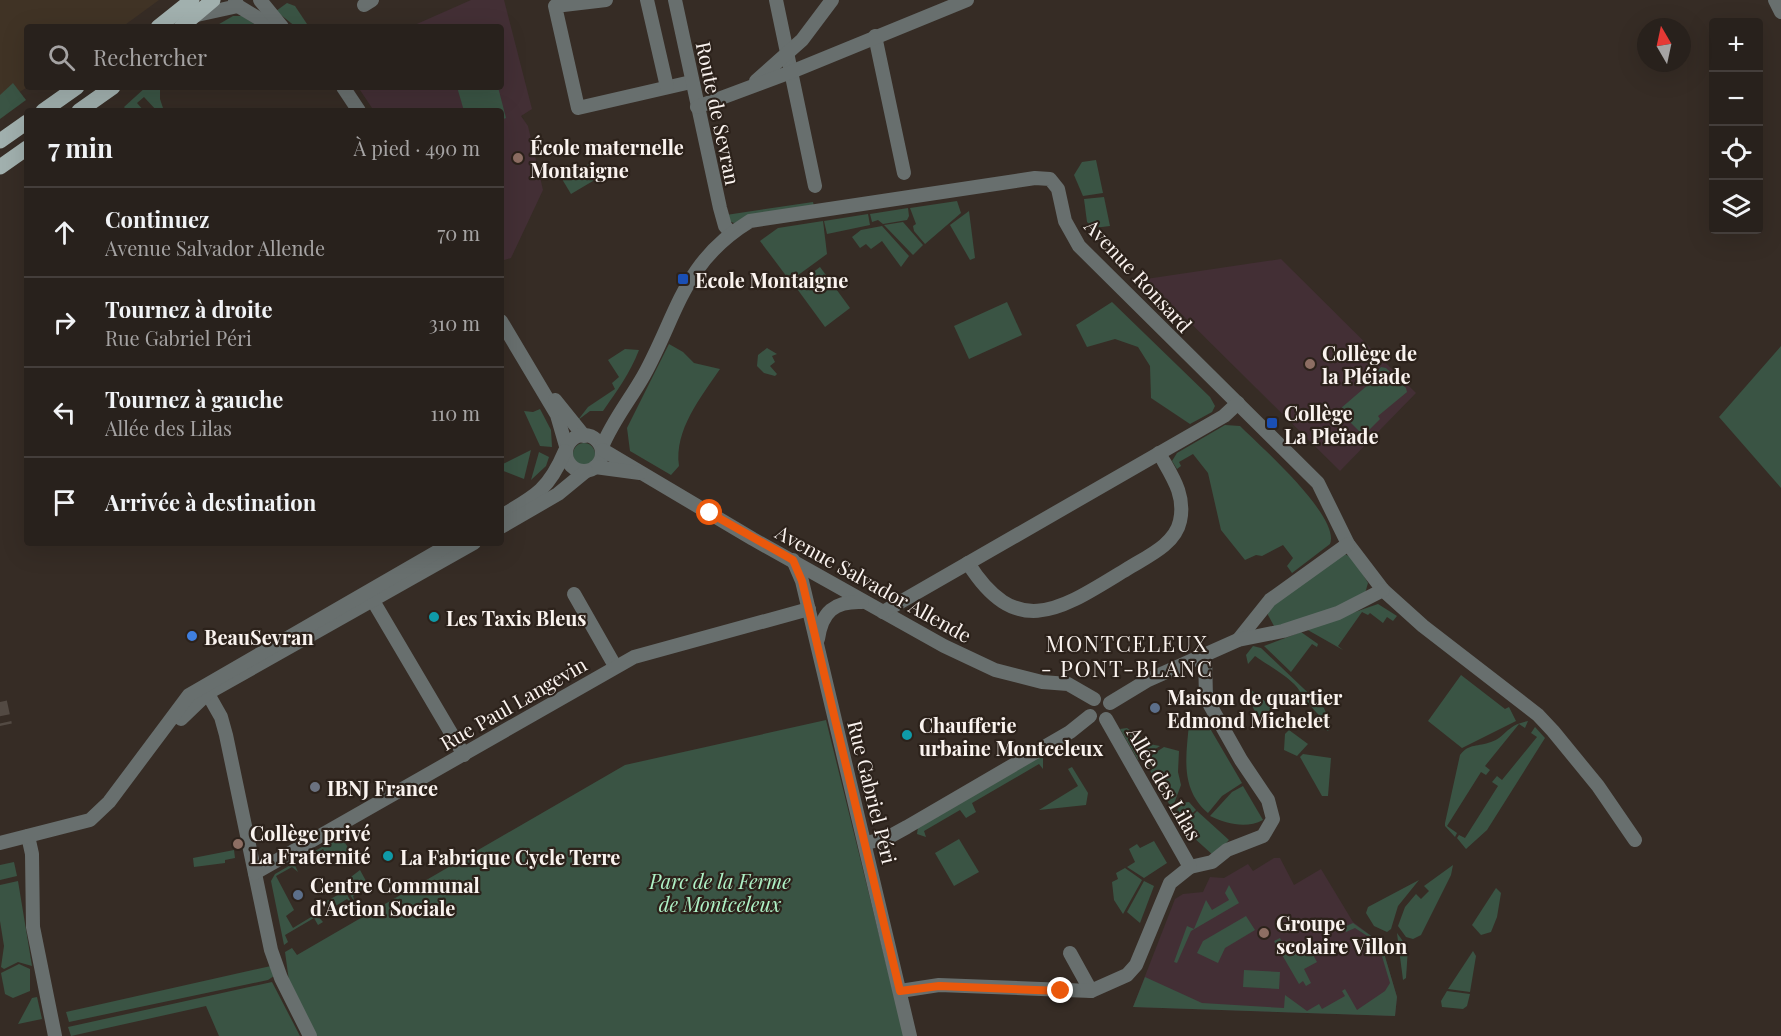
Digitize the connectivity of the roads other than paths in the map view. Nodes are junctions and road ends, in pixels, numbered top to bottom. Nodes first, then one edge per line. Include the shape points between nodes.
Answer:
1 (192, 0) edge
2 (213, 0) edge
3 (260, 0) edge
4 (606, 0) edge
5 (647, 0) edge
6 (675, 0) edge
7 (776, 0) edge
8 (832, 0) edge
9 (967, 0) edge
10 (1775, 0) edge
11 (236, 3) edge
12 (1781, 12) edge
13 (195, 16) junction
14 (162, 24) edge
15 (185, 24) edge
16 (268, 24) edge
17 (280, 24) edge
18 (875, 36) junction
19 (789, 54) junction
20 (792, 72) junction
21 (691, 82) junction
22 (667, 87) junction
23 (750, 87) junction
24 (73, 90) edge
25 (109, 90) edge
26 (345, 90) edge
27 (697, 107) junction
28 (47, 108) edge
29 (83, 108) edge
30 (357, 108) edge
31 (24, 124) edge
32 (0, 141) edge
33 (24, 150) edge
34 (0, 167) edge
35 (904, 173) dead end
36 (816, 186) dead end
37 (731, 233) junction
38 (504, 326) edge
39 (539, 381) junction
40 (1238, 403) junction
41 (615, 417) junction
42 (587, 436) junction
43 (566, 448) junction
44 (603, 448) junction
45 (1158, 453) junction
46 (590, 469) junction
47 (645, 474) junction
48 (504, 514) edge
49 (504, 525) edge
50 (1348, 544) junction
51 (447, 546) edge
52 (468, 546) edge
53 (793, 560) junction
54 (968, 563) junction
55 (1383, 590) junction
56 (574, 594) dead end
57 (370, 596) junction
58 (865, 602) junction
59 (809, 609) junction
60 (1262, 610) junction
61 (883, 612) junction
62 (1279, 632) junction
63 (1238, 640) junction
64 (818, 644) junction
65 (1205, 655) junction
66 (615, 666) junction
67 (206, 689) junction
68 (1094, 699) junction
69 (1110, 703) junction
70 (1090, 716) junction
71 (1106, 719) junction
72 (464, 755) junction
73 (28, 836) junction
74 (1635, 840) dead end
75 (0, 843) edge
76 (866, 843) junction
77 (1190, 867) junction
78 (255, 873) junction
79 (1070, 953) dead end
80 (900, 991) junction
81 (1090, 991) junction
82 (55, 1036) edge
83 (310, 1036) edge
84 (910, 1036) edge

1 - 14 main road
2 - 13 main road
3 - 17 street
4 - 22 street via 555,6 578,108
5 - 22 street
6 - 21 street, Route de Sevran
7 - 19 street
8 - 19 street
9 - 18 street
10 - 12 street
11 - 13 street
11 - 16 street
13 - 15 main road
18 - 20 street
18 - 35 street
19 - 20 street
19 - 23 street
20 - 23 street
20 - 36 street
21 - 22 street
21 - 27 street, Route de Sevran
23 - 27 street
24 - 28 main road
25 - 29 main road
26 - 30 street
27 - 37 street, Route de Sevran via 722,213
31 - 32 main road
33 - 34 main road
37 - 40 street, Avenue Ronsard via 759,219 1046,178 1058,189 1065,220 1079,246
37 - 41 street, Avenue Ronsard via 688,282 645,373
38 - 39 street
39 - 42 street
39 - 43 street via 557,415
40 - 45 street via 1226,415
40 - 50 street via 1318,483
41 - 42 street, Avenue Ronsard
41 - 44 street, Avenue Ronsard
42 - 43 street
42 - 44 street
43 - 46 street via 569,465 575,470
43 - 48 street via 543,490
44 - 46 street via 601,460
44 - 47 street, Avenue Salvador Allende
45 - 54 street
45 - 54 street via 1180,493 1178,527 1157,551 1069,604 1036,611 1011,606 987,591
46 - 47 street, Avenue Salvador Allende
46 - 49 street via 558,494
47 - 53 street, Avenue Salvador Allende
50 - 55 street
50 - 60 street via 1270,600
51 - 57 street
52 - 57 street
53 - 58 street, Avenue Salvador Allende
53 - 59 street, Rue Gabriel Péri
54 - 61 street
55 - 62 street via 1357,605
55 - 74 street via 1538,715 1598,786
56 - 66 street
57 - 67 street
57 - 72 street
58 - 61 street, Avenue Salvador Allende
58 - 64 street via 846,602 828,609 820,622
59 - 64 street, Rue Gabriel Péri
59 - 66 street, Rue Paul Langevin via 647,652
60 - 62 street via 1272,628
60 - 63 street
61 - 68 street, Avenue Salvador Allende via 995,670 1068,684
62 - 63 street
63 - 65 street
64 - 76 street, Rue Gabriel Péri
65 - 69 street via 1148,680
65 - 77 street via 1206,699 1268,800 1273,819 1263,836 1227,850 1212,862
66 - 72 street, Rue Paul Langevin
67 - 73 street via 111,810 89,827 75,832
67 - 78 street via 226,735
68 - 69 street via 1105,698
68 - 70 street via 1088,706
69 - 71 street via 1112,712
70 - 71 street via 1099,721
70 - 76 street via 1070,732 907,827
71 - 77 street, Allée des Lilas
72 - 78 street, Rue Paul Langevin
73 - 75 street
73 - 82 street via 32,854 33,927
76 - 80 street, Rue Gabriel Péri
77 - 81 street, Allée des Lilas via 1170,883 1136,965 1127,975
78 - 83 street via 276,965
79 - 81 street
80 - 81 street, Allée des Lilas via 939,986
80 - 84 street, Rue Gabriel Péri

